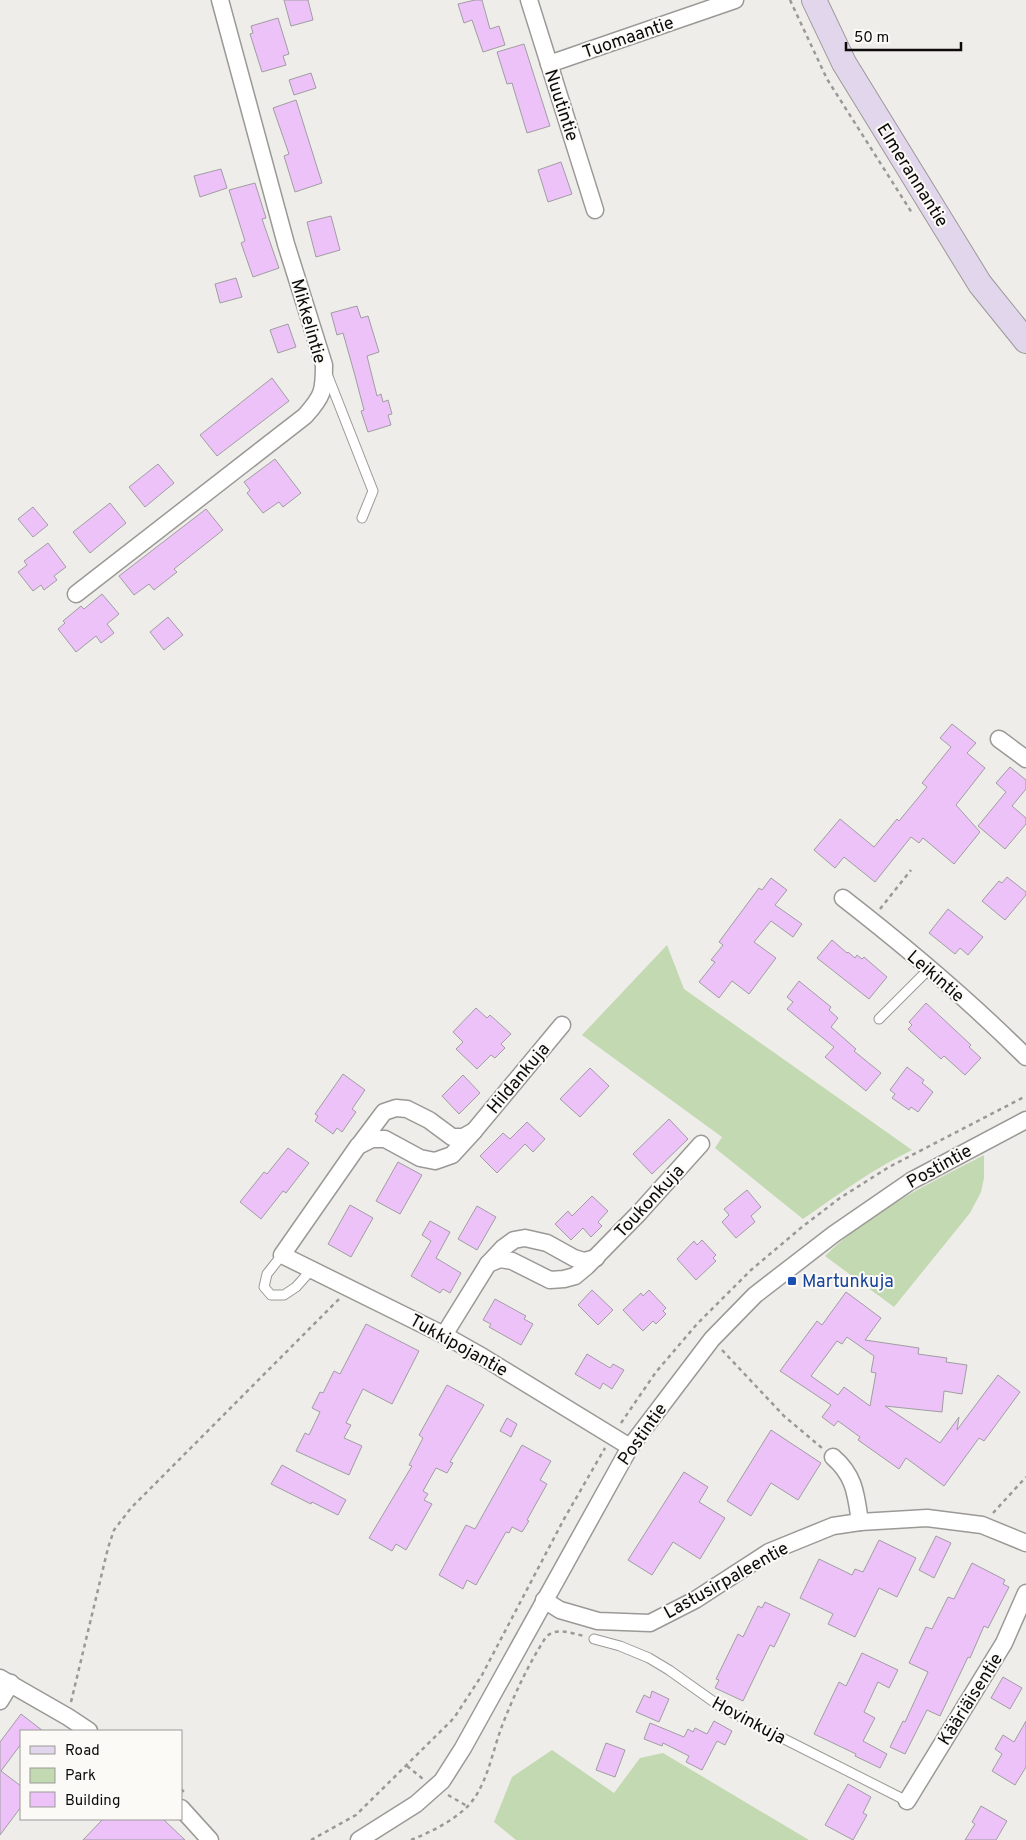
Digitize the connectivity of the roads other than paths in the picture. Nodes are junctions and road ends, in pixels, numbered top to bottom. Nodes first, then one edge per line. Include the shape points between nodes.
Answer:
1 (220, 0) edge
2 (529, 0) edge
3 (735, 0) edge
4 (814, 0) edge
5 (549, 64) junction
6 (596, 210) dead end
7 (1026, 341) edge
8 (324, 365) junction
9 (362, 518) dead end
10 (76, 594) dead end
11 (999, 738) dead end
12 (1026, 759) edge
13 (843, 898) dead end
14 (929, 969) junction
15 (879, 1019) dead end
16 (562, 1025) dead end
17 (1026, 1056) edge
18 (1026, 1120) edge
19 (474, 1131) junction
20 (701, 1144) dead end
21 (358, 1146) junction
22 (282, 1254) junction
23 (596, 1258) junction
24 (488, 1264) junction
25 (312, 1269) junction
26 (444, 1336) junction
27 (630, 1447) junction
28 (833, 1457) road end
29 (860, 1522) junction
30 (1026, 1543) edge
31 (1026, 1593) edge
32 (544, 1600) junction
33 (594, 1639) road end
34 (6, 1681) edge
35 (0, 1701) edge
36 (87, 1730) edge
37 (907, 1800) joint
38 (182, 1809) edge
39 (210, 1840) edge
40 (358, 1840) edge

1 - 8 street, Mikkelintie via 286,244
2 - 5 street, Nuutintie
3 - 5 street, Tuomaantie
4 - 7 street, Elmerannantie via 844,62 980,284
5 - 6 street, Nuutintie
8 - 9 lane via 373,491
8 - 10 street, Mikkelintie via 324,384 319,400 305,416
11 - 12 street
13 - 14 street, Leikintie
14 - 15 lane
14 - 17 street, Leikintie
16 - 19 street, Hildankuja
18 - 27 street, Postintie via 911,1181 834,1234 755,1296 712,1339
19 - 21 street, Hildankuja via 452,1155 435,1161 420,1158 385,1139 372,1139
19 - 21 street, Hildankuja via 463,1137 452,1137 407,1109 396,1108 384,1112
20 - 23 street, Toukonkuja
21 - 22 street, Hildankuja
22 - 25 street, Tukkipojantie
22 - 25 lane via 268,1274 264,1287 271,1295 284,1295
23 - 24 street, Toukonkuja via 575,1276 550,1280 512,1261
23 - 24 street via 584,1261 547,1243 525,1238 514,1240
24 - 26 street
25 - 26 street, Tukkipojantie
26 - 27 street, Tukkipojantie
27 - 32 street, Postintie
28 - 29 street via 855,1487
29 - 30 street, Lastusirpaleentie via 927,1518 982,1525
29 - 32 street, Lastusirpaleentie via 833,1526 769,1552 695,1600 650,1623 598,1621 560,1610
31 - 37 street, Kääriäisentie via 1004,1643
32 - 40 street, Postintie via 442,1781 416,1804
33 - 37 lane, Hovinkuja via 649,1658 721,1707
34 - 35 street
34 - 36 street
38 - 39 street

